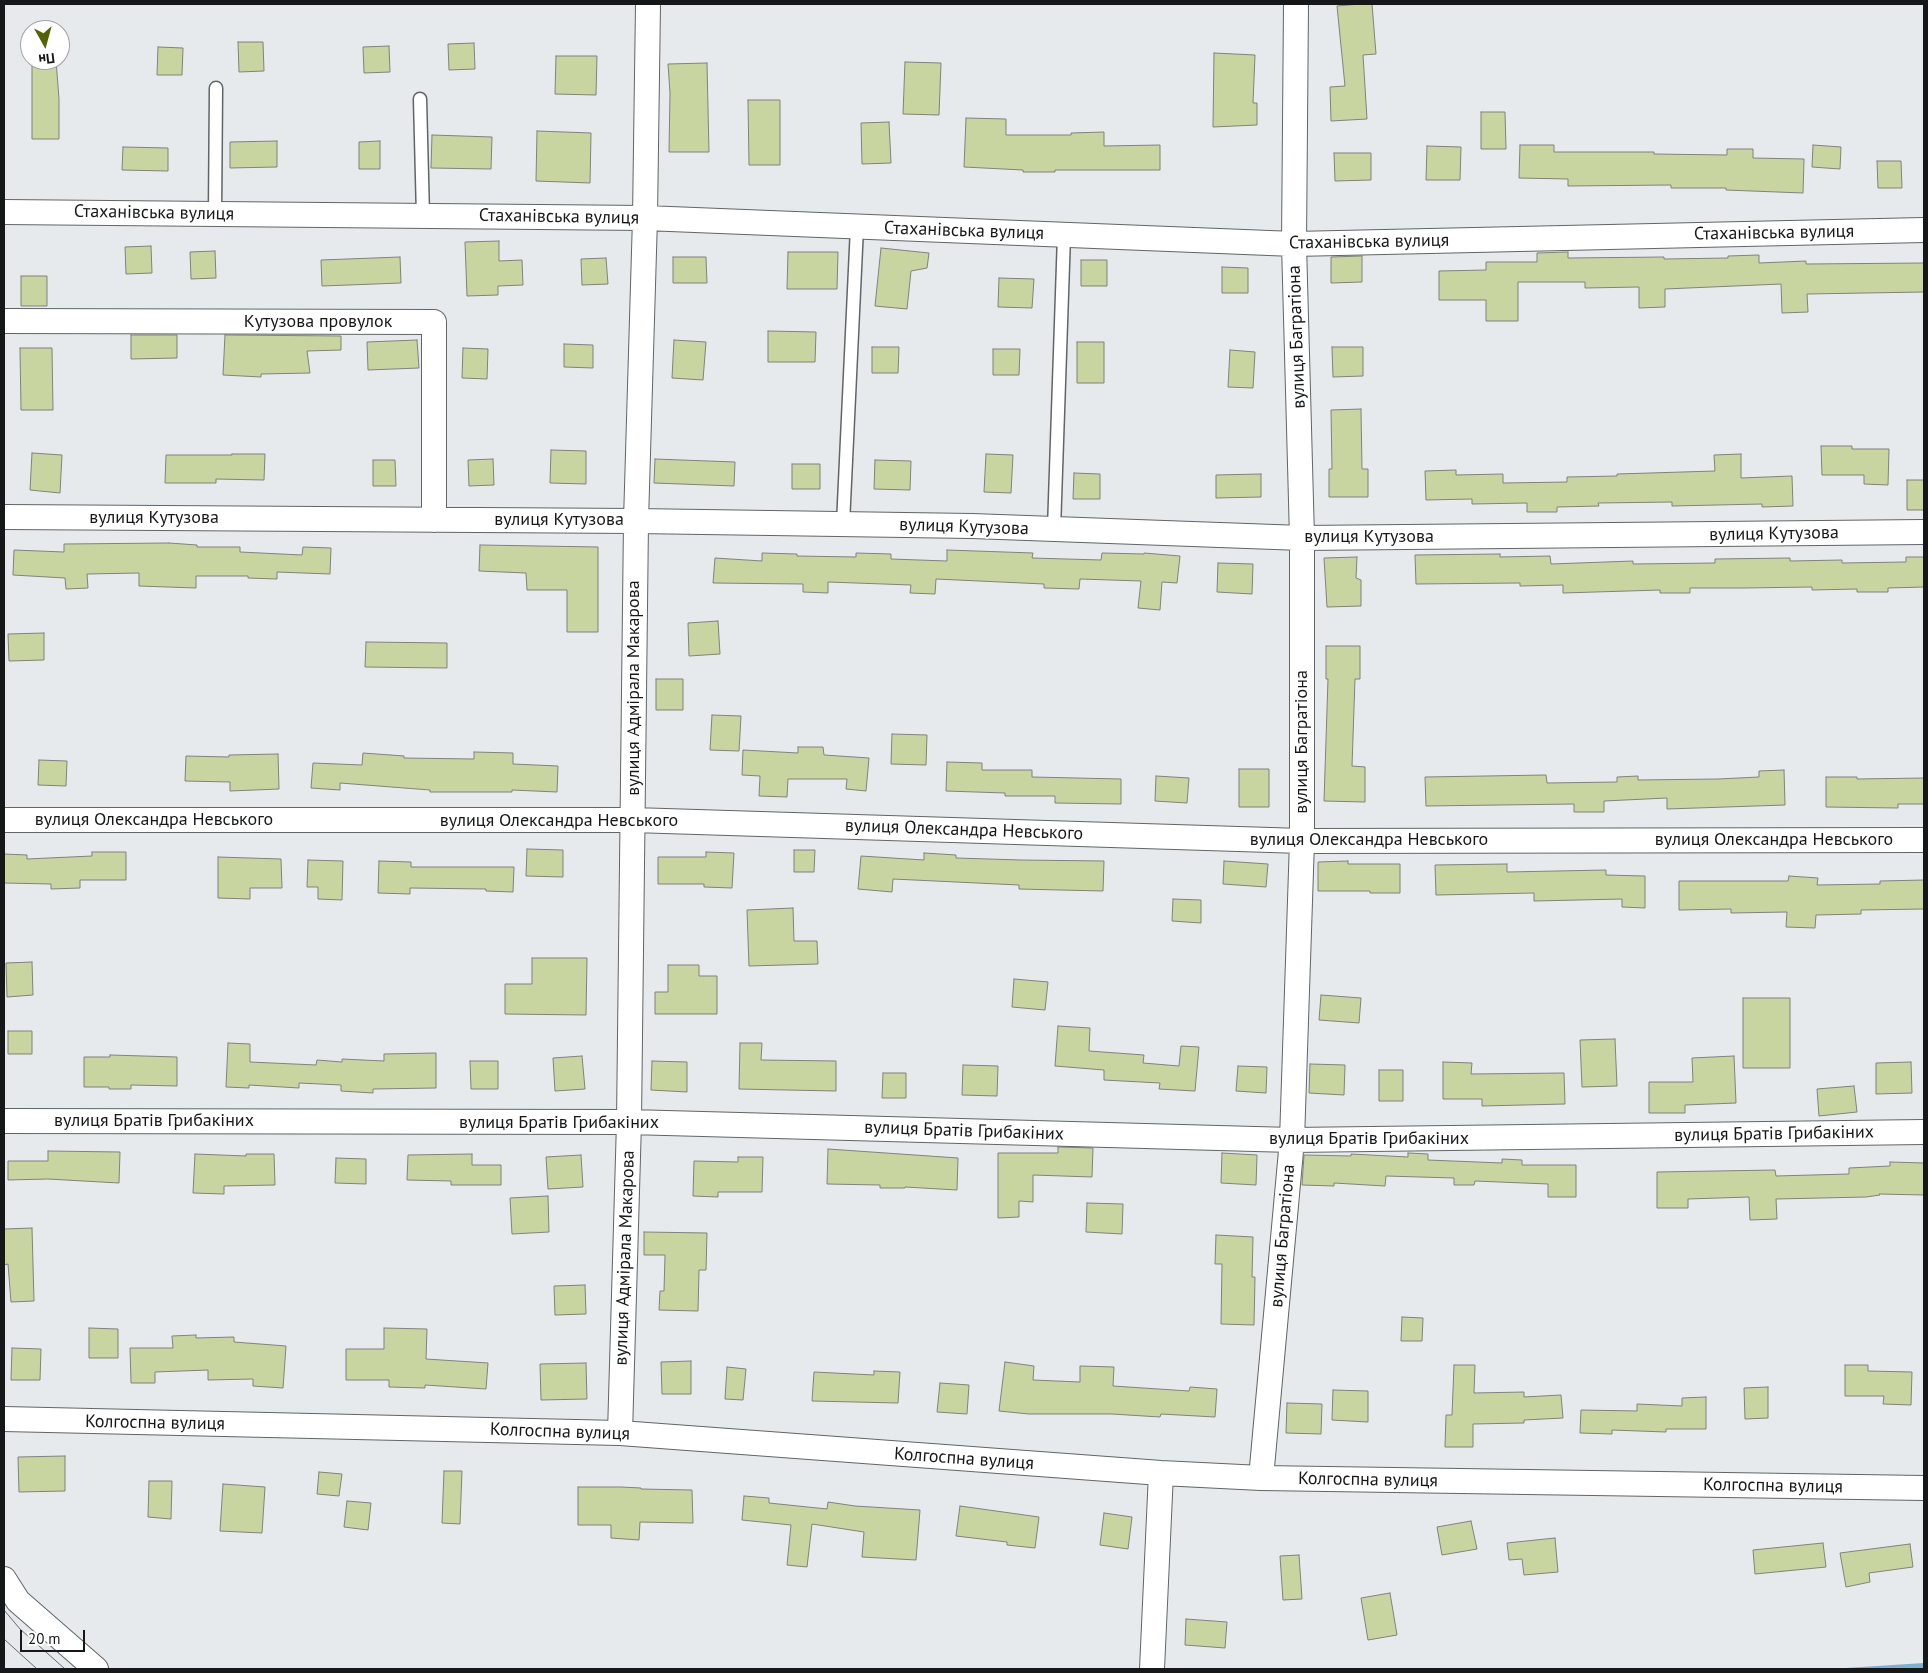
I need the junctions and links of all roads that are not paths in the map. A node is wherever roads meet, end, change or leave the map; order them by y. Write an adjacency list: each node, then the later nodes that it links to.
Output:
1 (648, 4): 8 (street, вулиця Адмірала Макарова)
2 (1296, 4): 12 (street, вулиця Багратіона)
3 (216, 88): 6 (lane)
4 (420, 98): 7 (lane)
5 (4, 212): 6 (street, Стаханівська вулиця)
6 (215, 214): 7 (street, Стаханівська вулиця)
7 (423, 216): 8 (street, Стаханівська вулиця)
8 (645, 218): 9 (street, Стаханівська вулиця); 16 (street, вулиця Адмірала Макарова)
9 (857, 226): 11 (street, Стаханівська вулиця); 17 (lane)
10 (1924, 230): 12 (street, Стаханівська вулиця)
11 (1064, 235): 12 (street, Стаханівська вулиця); 18 (lane)
12 (1294, 244): 20 (street, вулиця Багратіона)
13 (4, 321): 15 (street, Кутузова провулок)
14 (4, 517): 15 (street, вулиця Кутузова)
15 (434, 520): 16 (street, вулиця Кутузова)
16 (636, 520): 17 (street, вулиця Кутузова); 22 (street, вулиця Адмірала Макарова)
17 (843, 524): 18 (street, вулиця Кутузова)
18 (1054, 529): 20 (street, вулиця Кутузова)
19 (1924, 532): 20 (street, вулиця Кутузова)
20 (1302, 538): 24 (street, вулиця Багратіона)
21 (4, 820): 22 (street, вулиця Олександра Невського)
22 (633, 820): 24 (street, вулиця Олександра Невського); 26 (street, вулиця Адмірала Макарова)
23 (1924, 840): 24 (street, вулиця Олександра Невського)
24 (1302, 841): 28 (street, вулиця Багратіона)
25 (4, 1121): 26 (street, вулиця Братів Грибакіних)
26 (629, 1122): 28 (street, вулиця Братів Грибакіних); 30 (street, вулиця Адмірала Макарова)
27 (1924, 1132): 28 (street, вулиця Братів Грибакіних)
28 (1292, 1140): 32 (street, вулиця Багратіона)
29 (4, 1419): 30 (street, Колгоспна вулиця)
30 (620, 1433): 31 (street, Колгоспна вулиця)
31 (1161, 1473): 32 (street, Колгоспна вулиця); 36 (street)
32 (1261, 1478): 33 (street, Колгоспна вулиця)
33 (1924, 1488)
34 (4, 1579): 35 (street)
35 (96, 1669)
36 (1152, 1669)

